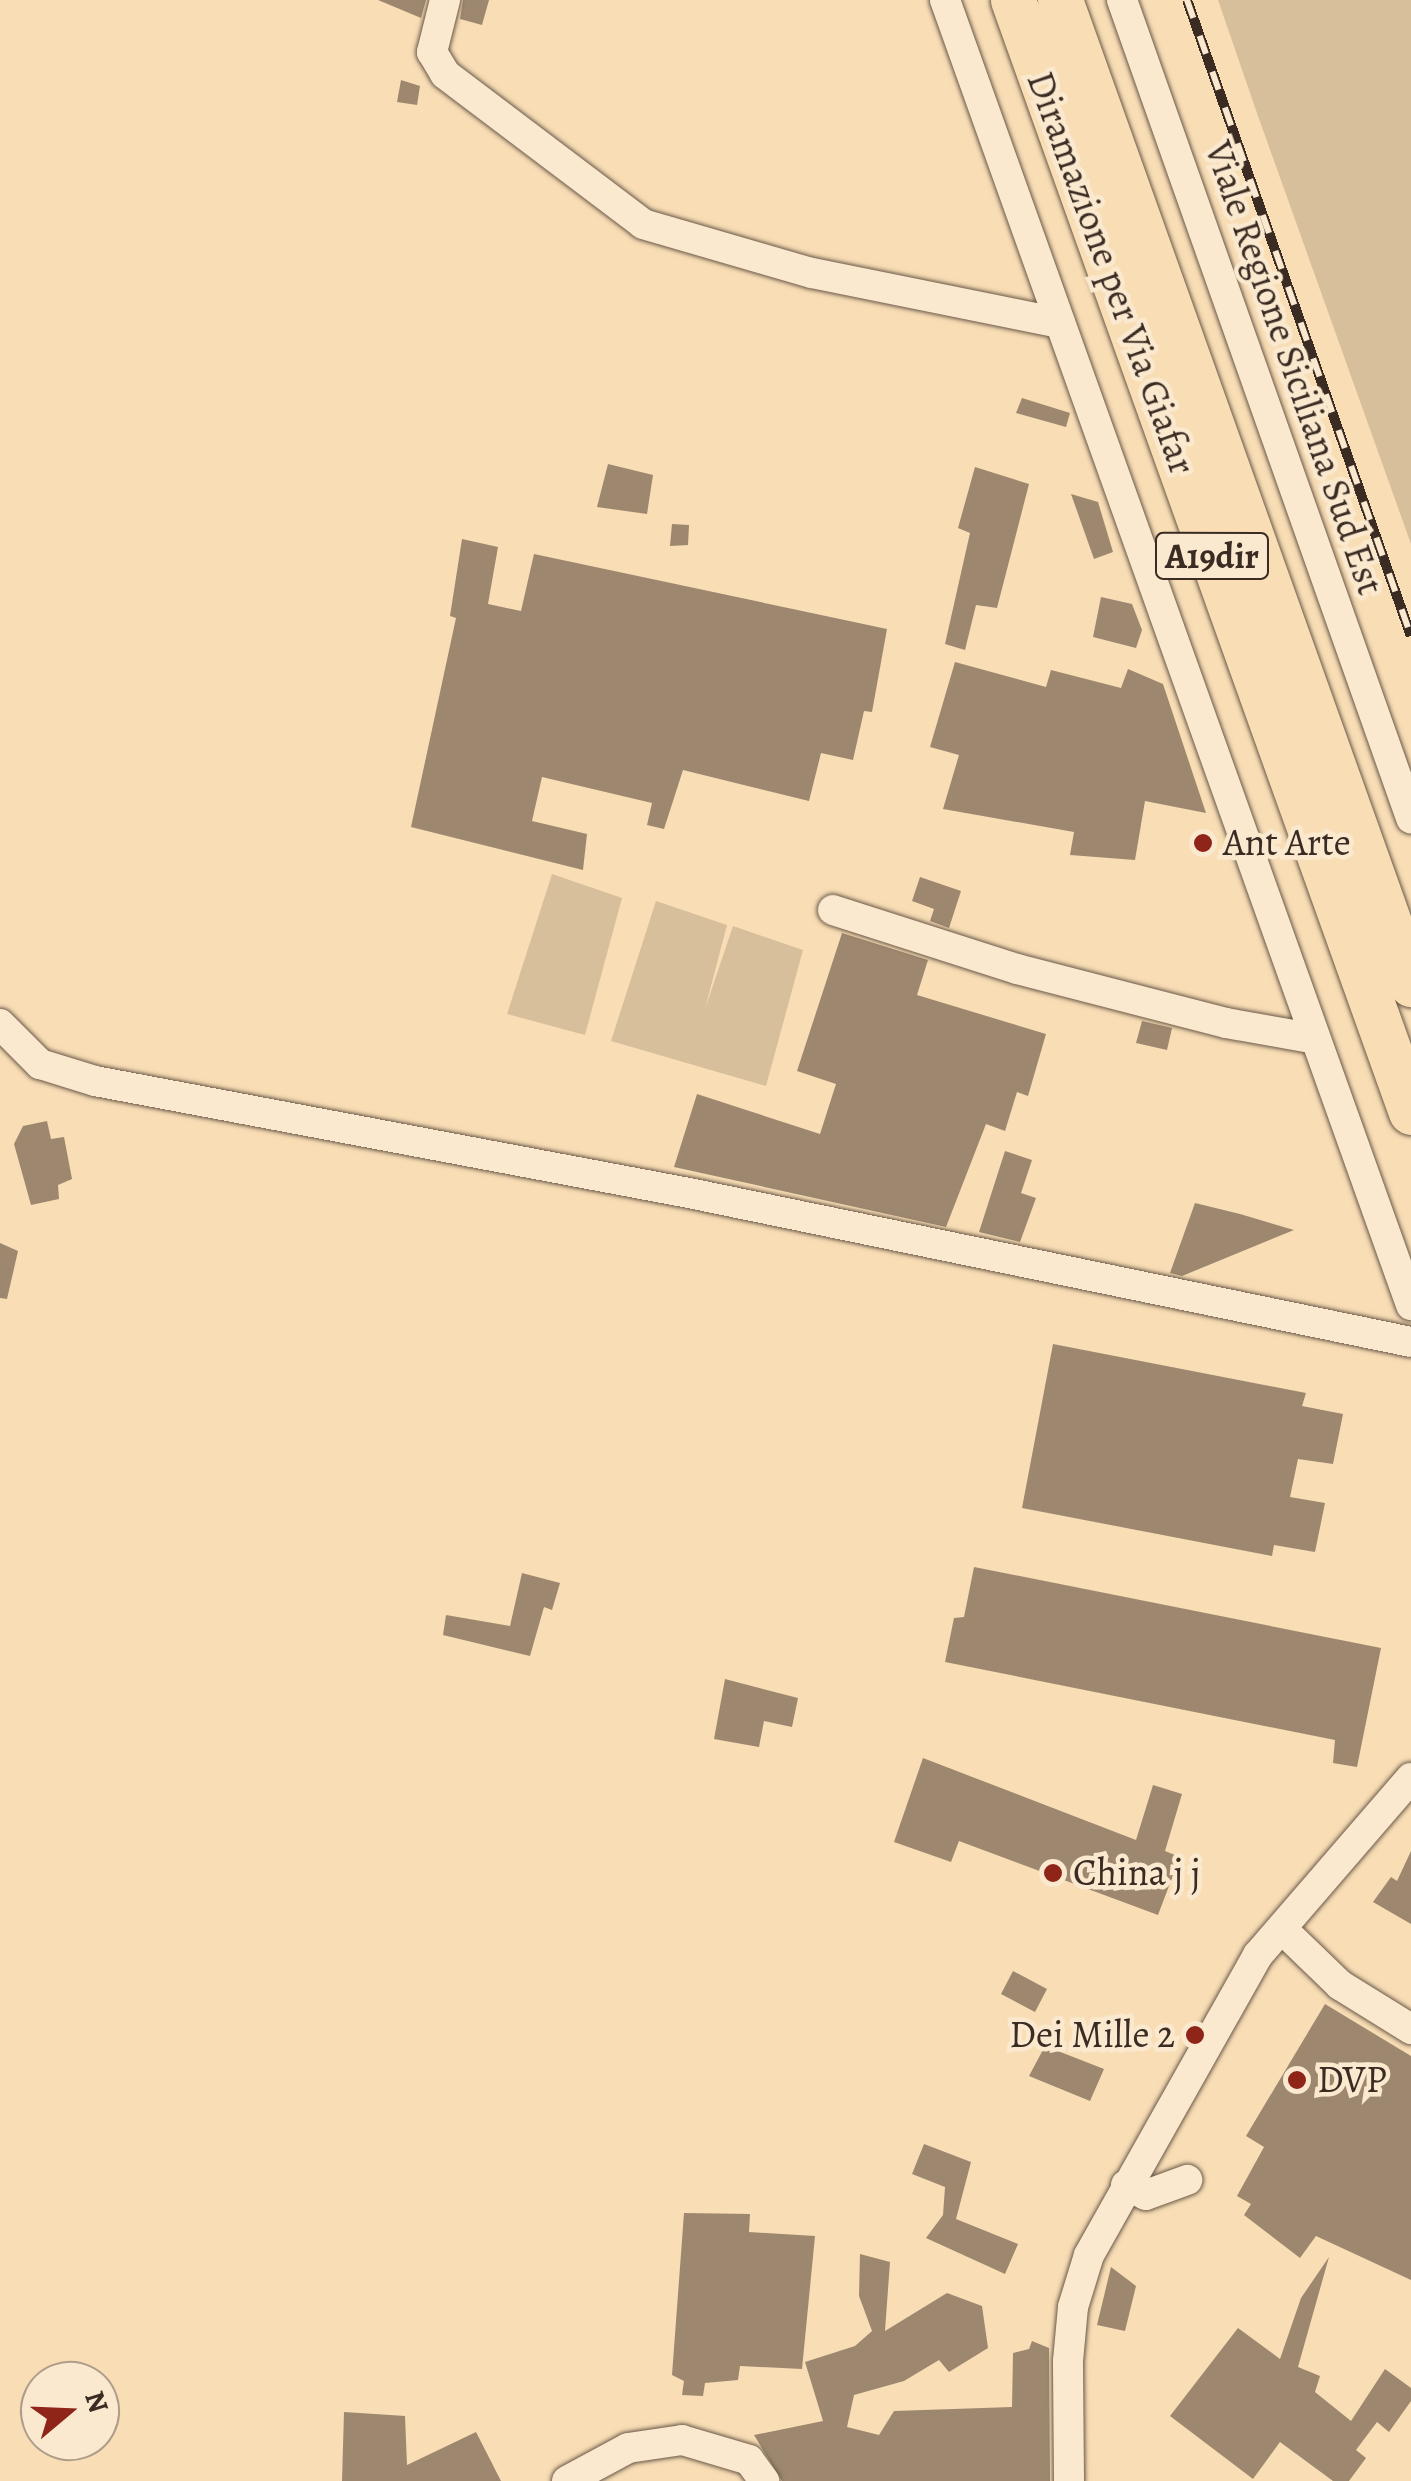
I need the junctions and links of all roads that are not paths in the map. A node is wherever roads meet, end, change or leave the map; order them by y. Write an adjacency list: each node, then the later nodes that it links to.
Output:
1 (445, 0): 6 (street)
2 (945, 0): 6 (street)
3 (1013, 0): 12 (highway, Diramazione per Via Giafar / A19dir)
4 (1060, 0): 9 (highway, Diramazione per Via Giafar / A19dir)
5 (1122, 0): 7 (street, Viale Regione Siciliana Sud Est)
6 (1060, 322): 11 (street)
7 (1411, 818)
8 (833, 910): 11 (street)
9 (1411, 984)
10 (0, 1024): 14 (street)
11 (1311, 1038): 13 (street)
12 (1411, 1112)
13 (1411, 1305)
14 (1411, 1342)
15 (1411, 1778): 16 (street)
16 (1282, 1928): 17 (street); 19 (street)
17 (1408, 2024)
18 (1187, 2180): 19 (street)
19 (1126, 2184): 22 (street)
20 (567, 2481): 21 (street)
21 (764, 2481)
22 (1069, 2481)

